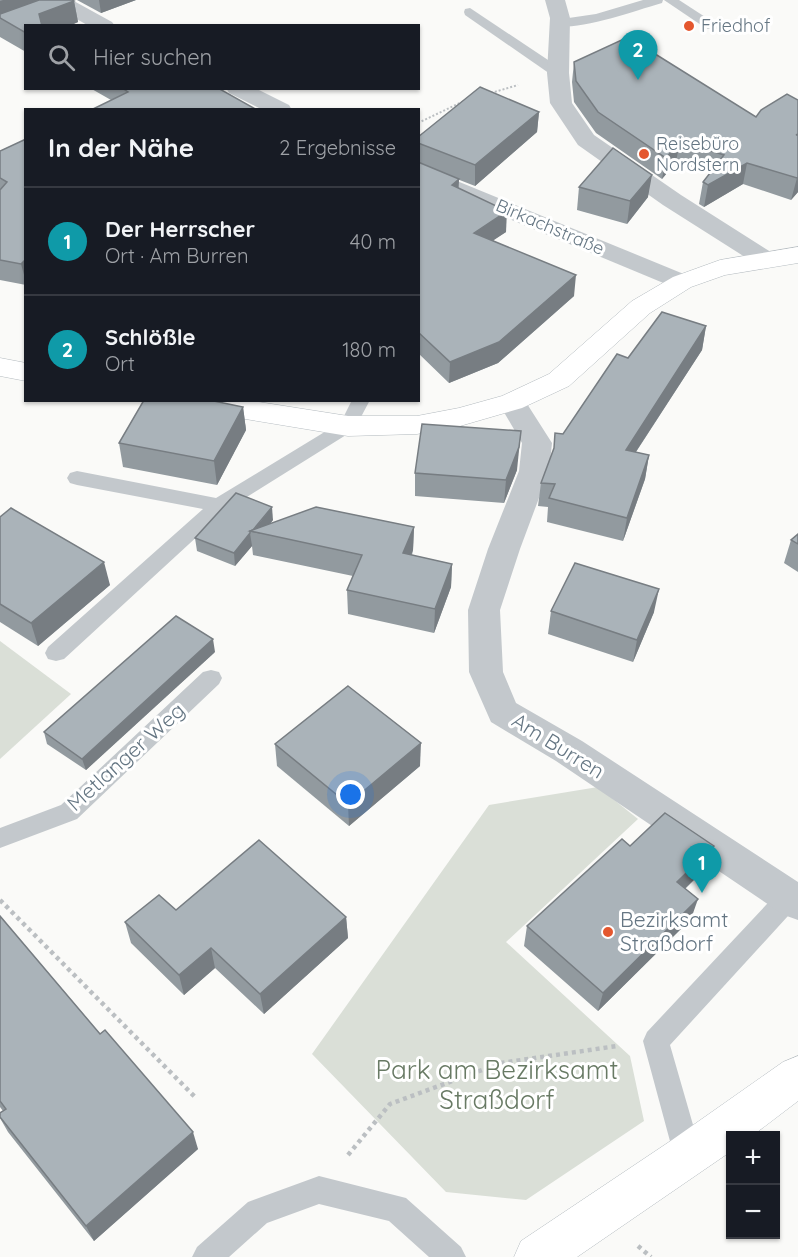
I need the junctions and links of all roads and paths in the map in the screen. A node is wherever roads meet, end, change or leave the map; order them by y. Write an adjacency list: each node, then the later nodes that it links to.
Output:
1 (555, 0): 6 (street)
2 (657, 0): 6 (lane)
3 (670, 0): 8 (lane)
4 (59, 6): 7 (street)
5 (470, 12): 9 (lane)
6 (560, 22): 9 (street)
7 (100, 24)
8 (712, 26)
9 (558, 73): 18 (street)
10 (506, 89): 12 (path)
11 (241, 90): 14 (street)
12 (487, 94)
13 (468, 100): 15 (path)
14 (277, 108)
15 (420, 122)
16 (420, 173): 19 (street, Birkachstraße)
17 (798, 255): 18 (main road)
18 (765, 259): 19 (main road)
19 (682, 282): 24 (main road)
20 (0, 367): 21 (main road)
21 (24, 372)
22 (198, 402): 25 (main road)
23 (360, 402): 25 (lane)
24 (512, 402): 25 (main road); 32 (street, Am Burren)
25 (348, 426): 27 (lane)
26 (77, 478): 27 (lane)
27 (219, 505): 28 (lane)
28 (56, 653)
29 (211, 678): 30 (lane, Metlanger Weg)
30 (0, 838)
31 (0, 900): 35 (path)
32 (794, 900): 33 (lane)
33 (656, 1041): 36 (lane); 37 (path)
34 (798, 1076): 36 (main road)
35 (196, 1098)
36 (688, 1156): 40 (main road)
37 (319, 1190): 38 (lane); 39 (lane)
38 (207, 1257)
39 (451, 1257)
40 (537, 1257)

